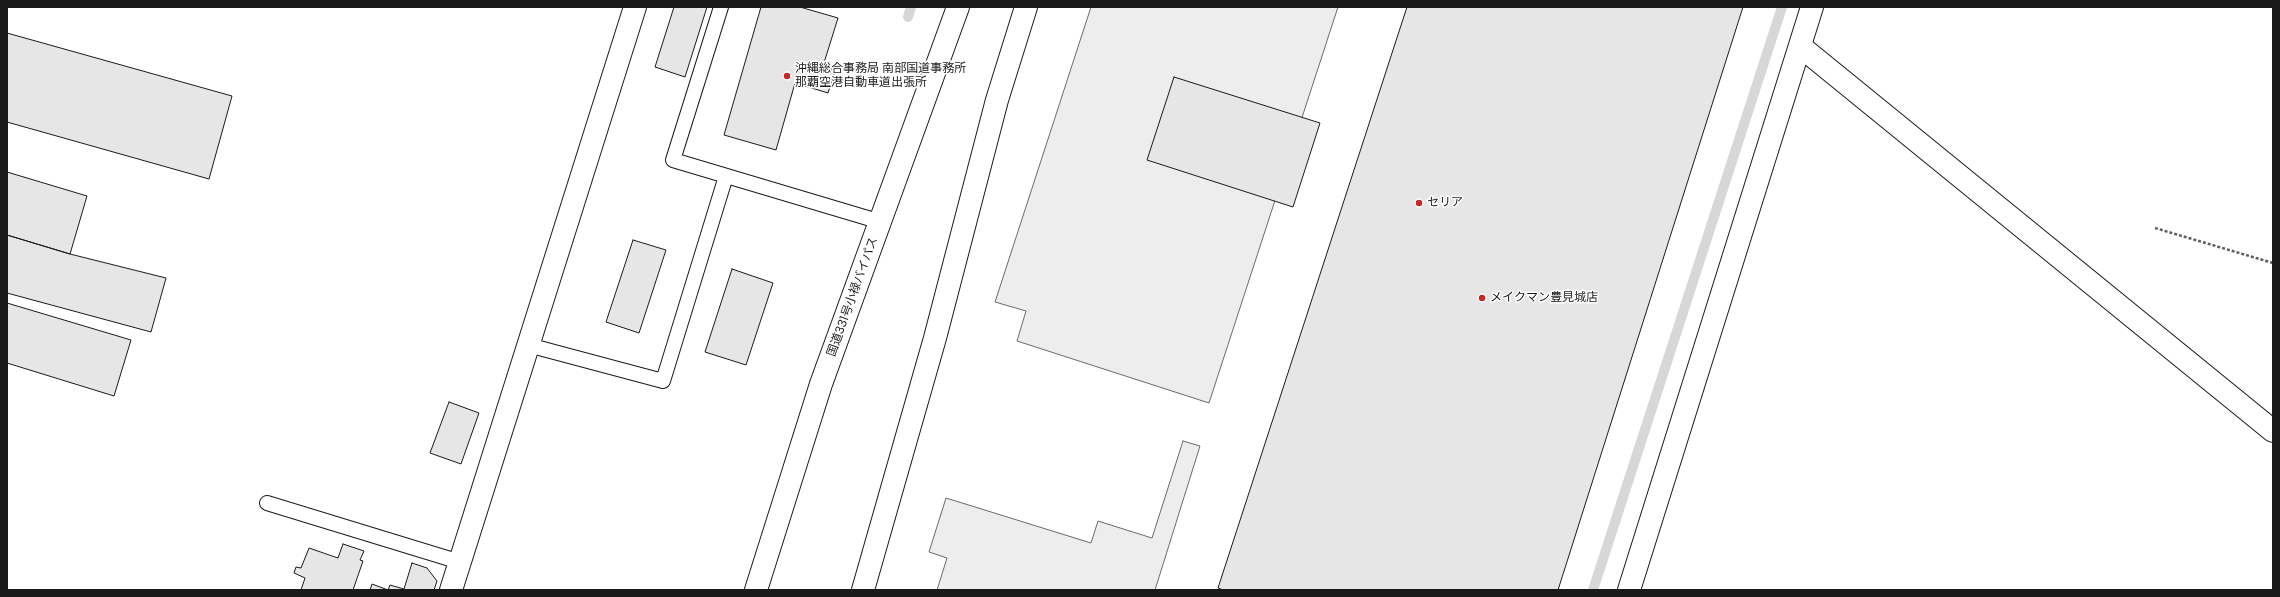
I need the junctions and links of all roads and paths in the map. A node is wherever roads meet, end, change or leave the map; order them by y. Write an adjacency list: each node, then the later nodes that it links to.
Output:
1 (635, 7): 11 (main road)
2 (721, 7): 7 (lane)
3 (958, 7): 8 (main road, 国道331号小禄バイパス)
4 (1026, 7): 17 (main road)
5 (1812, 7): 6 (main road)
6 (1800, 46): 12 (main road); 18 (main road)
7 (726, 176): 8 (lane); 11 (lane)
8 (881, 222): 16 (main road, 国道331号小禄バイパス)
9 (2155, 228): 10 (path)
10 (2273, 263)
11 (528, 344): 14 (main road)
12 (2273, 431)
13 (267, 503): 14 (lane)
14 (460, 562): 15 (main road)
15 (451, 590)
16 (756, 590)
17 (863, 590)
18 (1629, 590)

